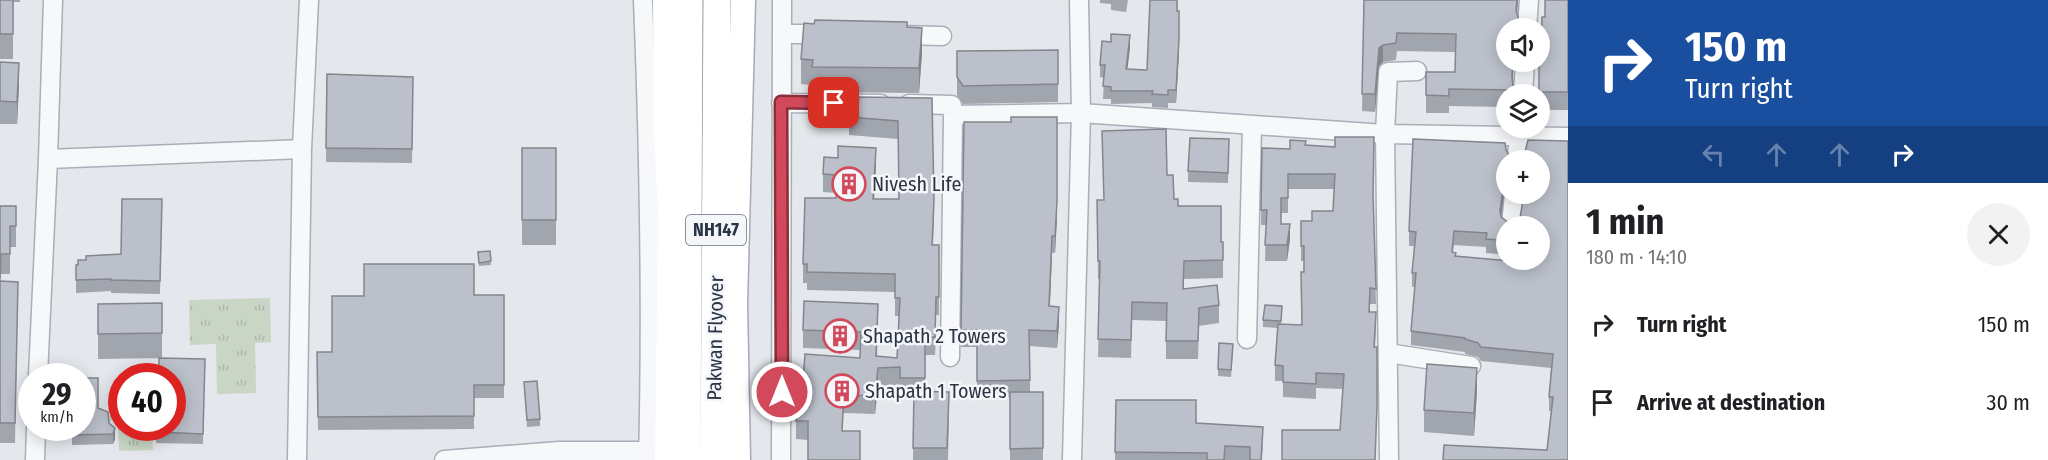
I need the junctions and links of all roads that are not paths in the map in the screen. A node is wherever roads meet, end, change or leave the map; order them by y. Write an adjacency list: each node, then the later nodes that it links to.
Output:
1 (53, 0): 27 (street)
2 (309, 0): 26 (street)
3 (643, 0): 17 (street)
4 (665, 0): 17 (main road)
5 (689, 0): 34 (highway, Pakwan Flyover / NH147)
6 (717, 0): 38 (highway, Pakwan Flyover / NH147)
7 (743, 0): 39 (main road)
8 (782, 0): 12 (street)
9 (1079, 0): 19 (street)
10 (1529, 0): 11 (street)
11 (1528, 18)
12 (782, 34): 13 (street); 18 (street)
13 (850, 35)
14 (885, 35): 15 (street)
15 (942, 36)
16 (1417, 71): 23 (street)
17 (656, 88): 34 (main road)
18 (781, 102): 20 (street); 40 (street)
19 (1081, 113): 20 (street); 21 (street); 41 (street)
20 (953, 115): 30 (street)
21 (1252, 126): 23 (street); 28 (street)
22 (1496, 132): 23 (street)
23 (1385, 134): 29 (street)
24 (1550, 135): 25 (street)
25 (1568, 137)
26 (302, 149): 27 (street); 36 (street)
27 (48, 159): 31 (street)
28 (1246, 339)
29 (1388, 353): 32 (street); 42 (street)
30 (950, 357)
31 (39, 363)
32 (1471, 366)
33 (35, 441): 35 (street)
34 (664, 456): 37 (street)
35 (34, 460)
36 (297, 460)
37 (444, 460)
38 (714, 460)
39 (738, 460)
40 (781, 460)
41 (1072, 460)
42 (1389, 460)

